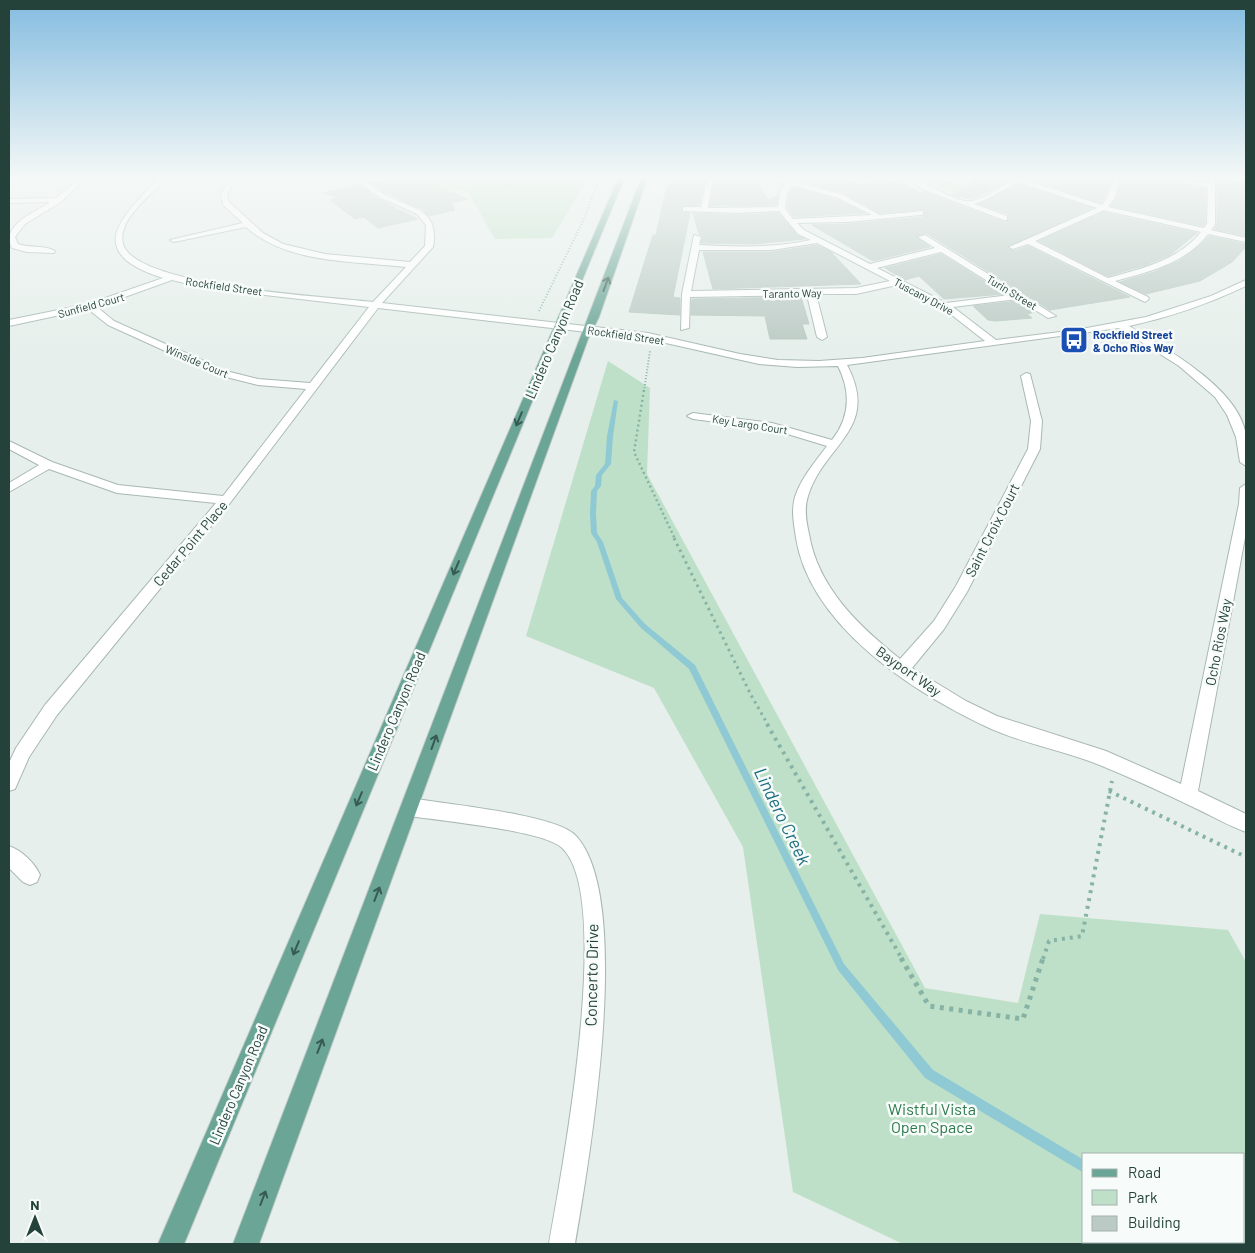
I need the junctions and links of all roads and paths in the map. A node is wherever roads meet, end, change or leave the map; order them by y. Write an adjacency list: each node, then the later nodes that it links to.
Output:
1 (11, 237): 20 (street)
2 (119, 237): 23 (street, Rockfield Street)
3 (186, 237): 14 (street)
4 (265, 237): 21 (street)
5 (432, 237): 21 (street, Cedar Point Place)
6 (575, 237): 34 (path)
7 (597, 237): 38 (main road, Lindero Canyon Road)
8 (622, 237): 40 (main road, Lindero Canyon Road, one-way to 8)
9 (697, 237): 17 (street)
10 (811, 237): 16 (street, Tuscany Drive)
11 (922, 237): 19 (street, Turin Street)
12 (1035, 237): 15 (street)
13 (1201, 237): 24 (street)
14 (174, 240)
15 (1028, 240): 18 (street); 24 (street)
16 (818, 241): 17 (street); 22 (street, Tuscany Drive)
17 (695, 247): 28 (street)
18 (1013, 247)
19 (942, 249): 22 (street); 29 (street, Turin Street)
20 (51, 251)
21 (413, 265): 31 (street, Cedar Point Place)
22 (869, 267): 25 (street, Tuscany Drive)
23 (170, 278): 31 (street, Rockfield Street); 33 (street, Sunfield Court)
24 (1110, 280): 30 (street)
25 (898, 282): 27 (street, Taranto Way); 32 (street, Tuscany Drive)
26 (1246, 283): 37 (street, Rockfield Street)
27 (811, 293): 28 (street, Taranto Way); 41 (street)
28 (686, 294): 39 (street)
29 (1018, 296): 32 (street); 35 (street, Turin Street)
30 (1145, 299)
31 (375, 305): 38 (street, Rockfield Street); 46 (street, Cedar Point Place)
32 (944, 306): 43 (street, Tuscany Drive)
33 (91, 308): 36 (street, Sunfield Court); 46 (street, Winside Court)
34 (538, 314)
35 (1052, 316)
36 (9, 323)
37 (1119, 324): 43 (street, Rockfield Street); 48 (street)
38 (560, 326): 40 (street, Rockfield Street); 66 (main road, Lindero Canyon Road, one-way to 66)
39 (684, 328)
40 (588, 329): 42 (street, Rockfield Street); 61 (main road, Lindero Canyon Road, one-way to 40)
41 (822, 336)
42 (660, 338): 44 (street, Rockfield Street); 59 (path)
43 (994, 343): 44 (street, Rockfield Street)
44 (841, 362): 50 (street, Bayport Way)
45 (1026, 376): 56 (street, Saint Croix Court)
46 (314, 386): 55 (street, Cedar Point Place)
47 (693, 416): 50 (street, Key Largo Court)
48 (1246, 443): 51 (street)
49 (9, 444): 52 (street)
50 (835, 445): 56 (street, Bayport Way)
51 (1246, 462)
52 (48, 465): 53 (street); 55 (street)
53 (9, 488)
54 (1246, 488): 60 (street, Ocho Rios Way)
55 (226, 500): 58 (street, Cedar Point Place)
56 (901, 670): 57 (street, Bayport Way)
57 (1116, 764): 59 (path); 60 (street, Bayport Way)
58 (9, 783)
59 (1109, 791): 64 (path)
60 (1188, 796): 62 (street, Bayport Way)
61 (410, 807): 67 (main road, Lindero Canyon Road, one-way to 61); 68 (street, Concerto Drive)
62 (1246, 823)
63 (9, 855): 65 (street)
64 (1246, 858)
65 (30, 875)
66 (171, 1244)
67 (246, 1244)
68 (562, 1244)

